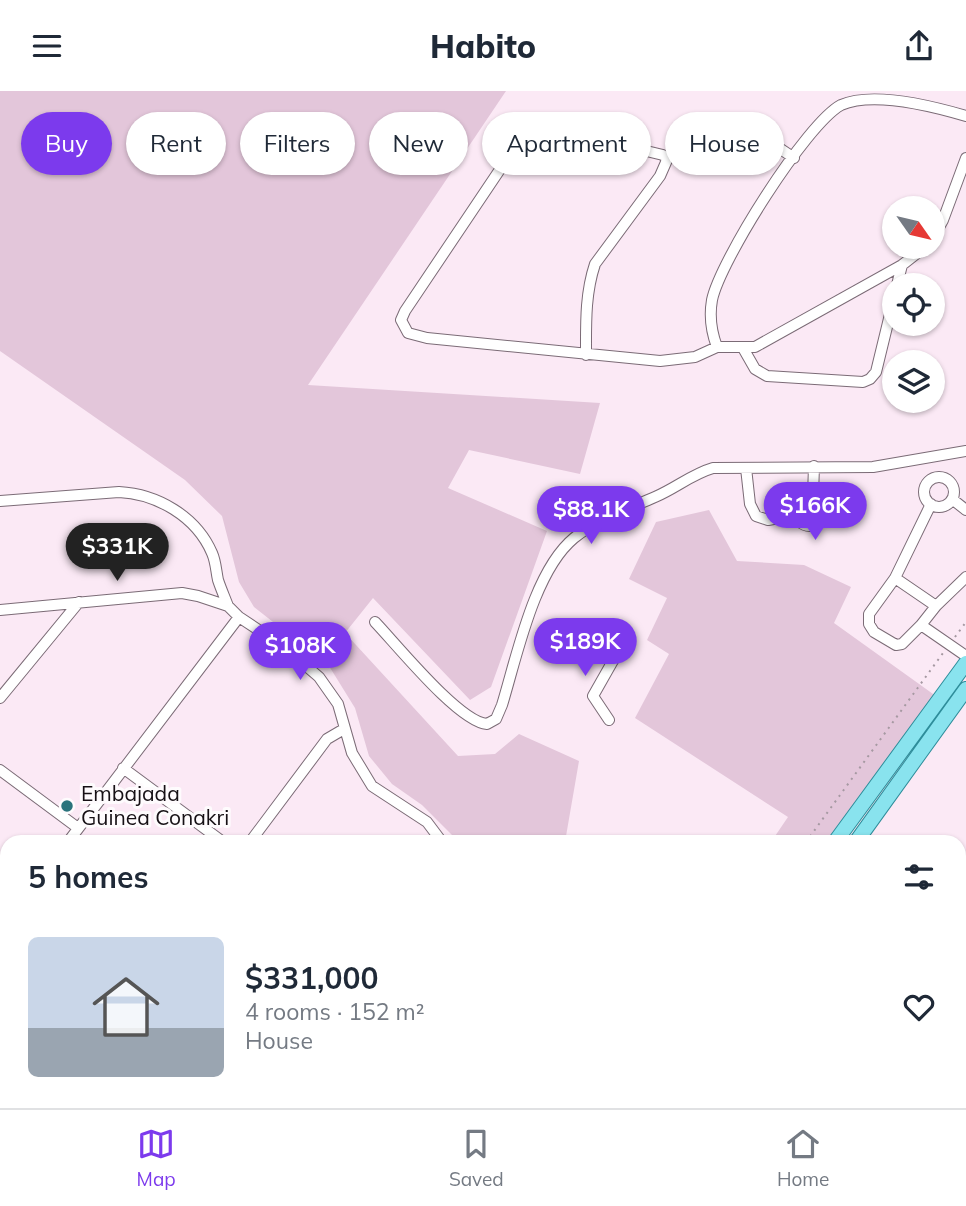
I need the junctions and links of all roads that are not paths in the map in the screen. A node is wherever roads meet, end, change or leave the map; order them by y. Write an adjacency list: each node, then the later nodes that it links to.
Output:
1 (871, 94): 2 (street); 4 (street)
2 (966, 116)
3 (784, 151): 4 (street)
4 (794, 158): 11 (street)
5 (966, 158): 6 (street)
6 (945, 215)
7 (910, 259): 8 (street)
8 (902, 265): 9 (street); 12 (street)
9 (900, 273)
10 (885, 336): 12 (street)
11 (717, 347): 12 (street); 13 (street)
12 (743, 348)
13 (586, 355): 13 (street)
14 (966, 451): 15 (street)
15 (930, 458): 16 (street); 18 (street)
16 (814, 466): 17 (street); 19 (street)
17 (746, 468): 24 (street); 32 (street)
18 (938, 477): 20 (street); 22 (street)
19 (813, 496): 24 (street); 24 (street)
20 (952, 499): 22 (street); 23 (street)
21 (0, 501): 28 (street)
22 (931, 504): 25 (street)
23 (966, 510)
24 (795, 515)
25 (895, 577): 29 (street); 33 (street)
26 (966, 577): 29 (street)
27 (79, 603): 28 (street); 30 (street); 38 (street)
28 (228, 606): 31 (street)
29 (936, 606): 33 (street)
30 (0, 610)
31 (239, 617): 40 (street); 41 (street)
32 (375, 622)
33 (921, 625): 35 (street)
34 (627, 636): 39 (street)
35 (966, 656)
36 (966, 663): 48 (main road)
37 (966, 689): 49 (main road)
38 (0, 698)
39 (609, 720)
40 (344, 729): 46 (street); 47 (street)
41 (123, 768): 43 (street); 45 (street)
42 (0, 770): 43 (street)
43 (78, 828): 44 (street)
44 (73, 835)
45 (214, 835)
46 (255, 835)
47 (437, 835)
48 (840, 835)
49 (861, 835)

